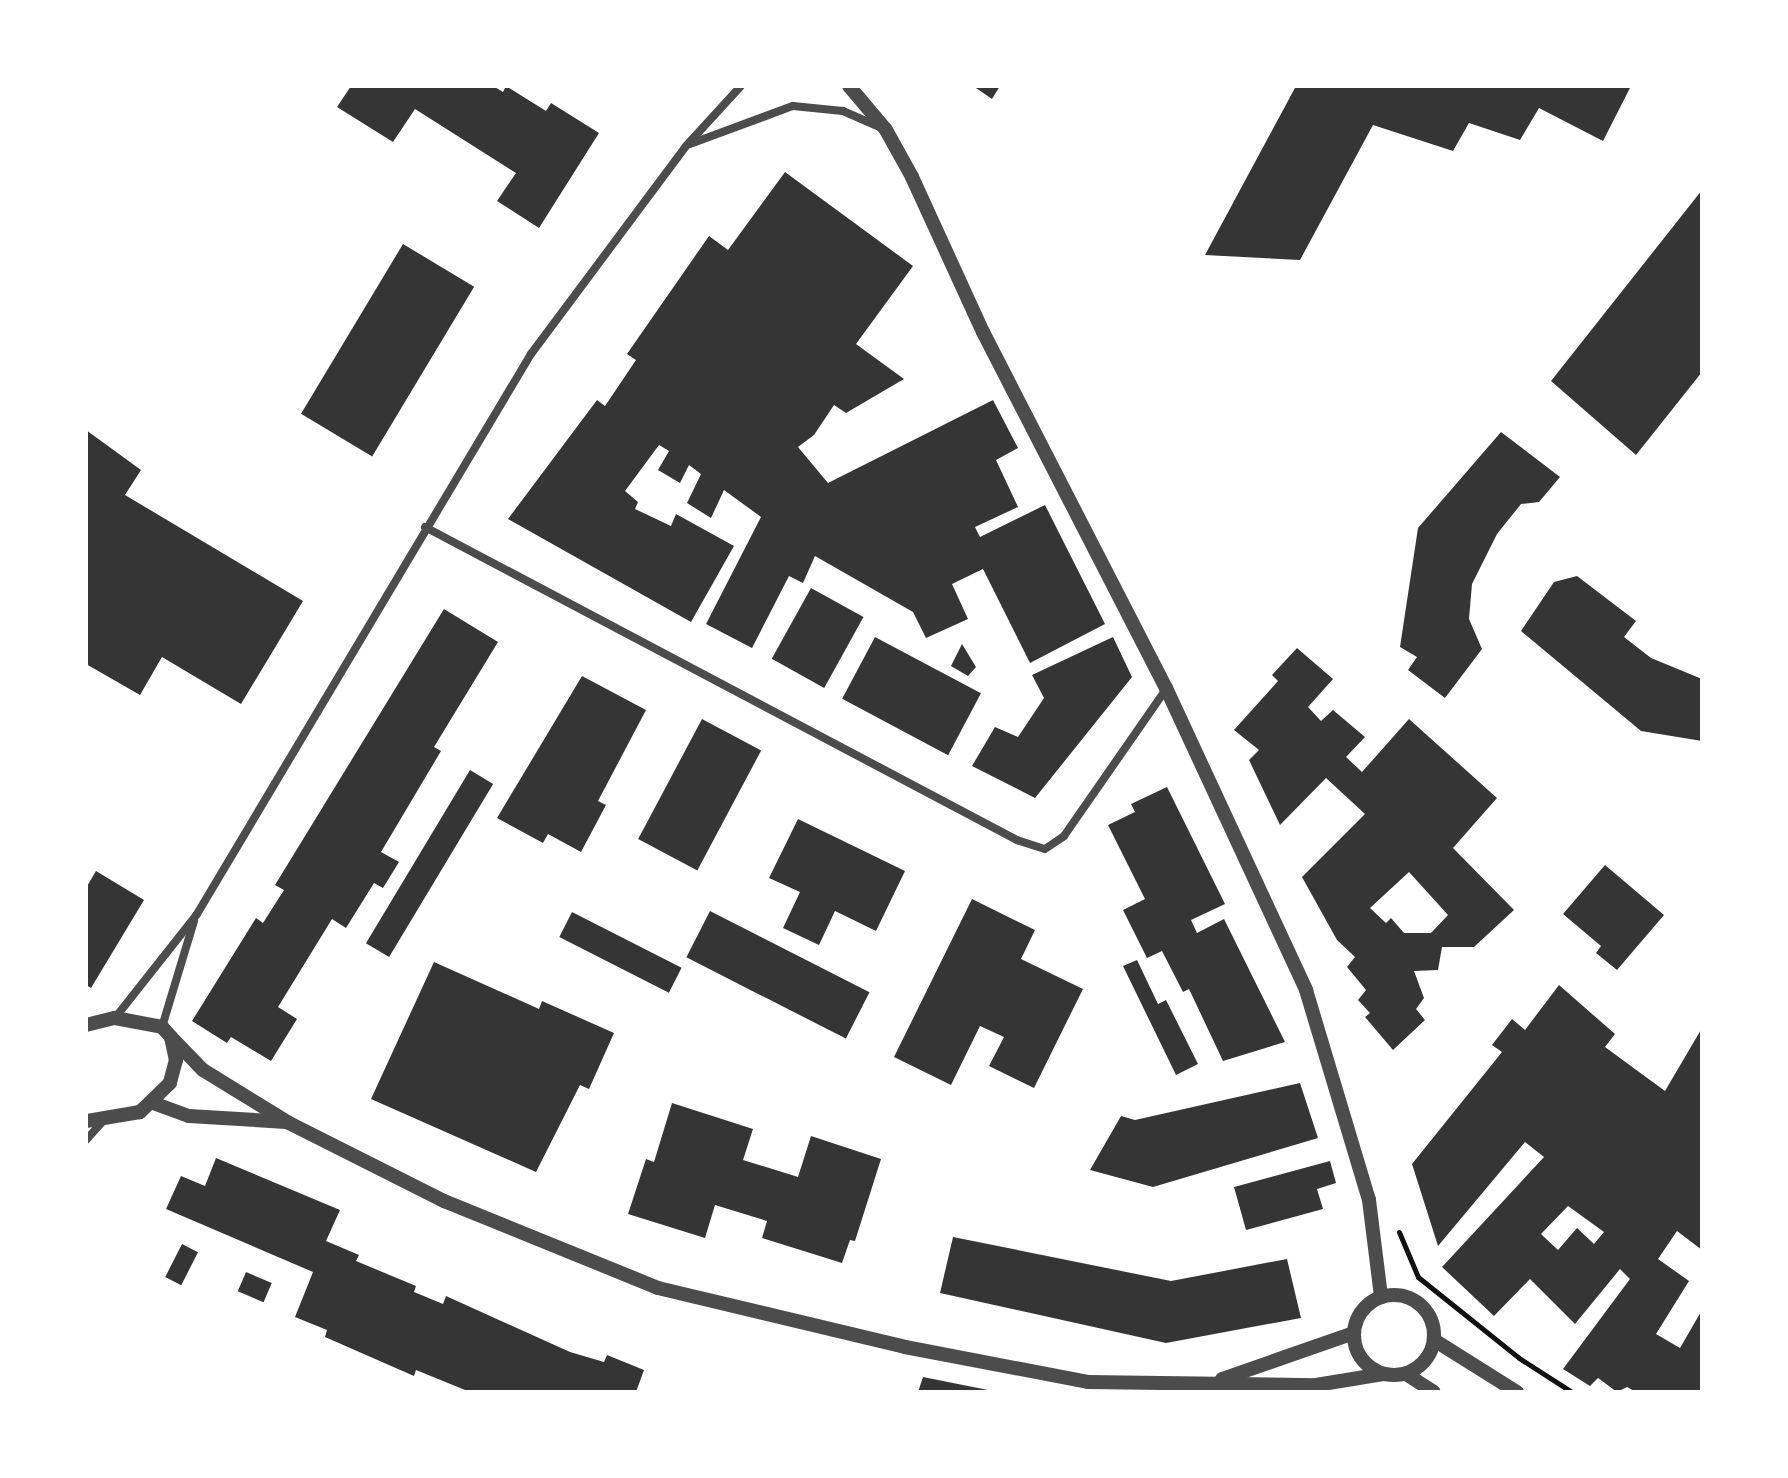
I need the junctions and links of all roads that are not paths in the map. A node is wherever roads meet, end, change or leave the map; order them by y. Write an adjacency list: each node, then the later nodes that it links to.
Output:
1 (741, 86): 4 (street)
2 (849, 86): 3 (street)
3 (886, 130): 4 (street); 6 (street)
4 (686, 146): 5 (street)
5 (425, 527): 6 (street); 7 (street)
6 (1166, 688): 16 (street)
7 (197, 914): 8 (street); 10 (street)
8 (115, 1018): 9 (street); 10 (street)
9 (86, 1025)
10 (166, 1032): 11 (street); 14 (street)
11 (153, 1103): 13 (street); 14 (street)
12 (86, 1121): 13 (street)
13 (102, 1122): 15 (street)
14 (289, 1123): 21 (street)
15 (86, 1140)
16 (1381, 1297): 17 (street); 18 (street)
17 (1354, 1333): 19 (street); 21 (street)
18 (1434, 1340): 20 (street); 23 (street)
19 (1383, 1374): 20 (street); 21 (street)
20 (1406, 1374): 22 (street)
21 (1209, 1383)
22 (1434, 1392)
23 (1517, 1392)

